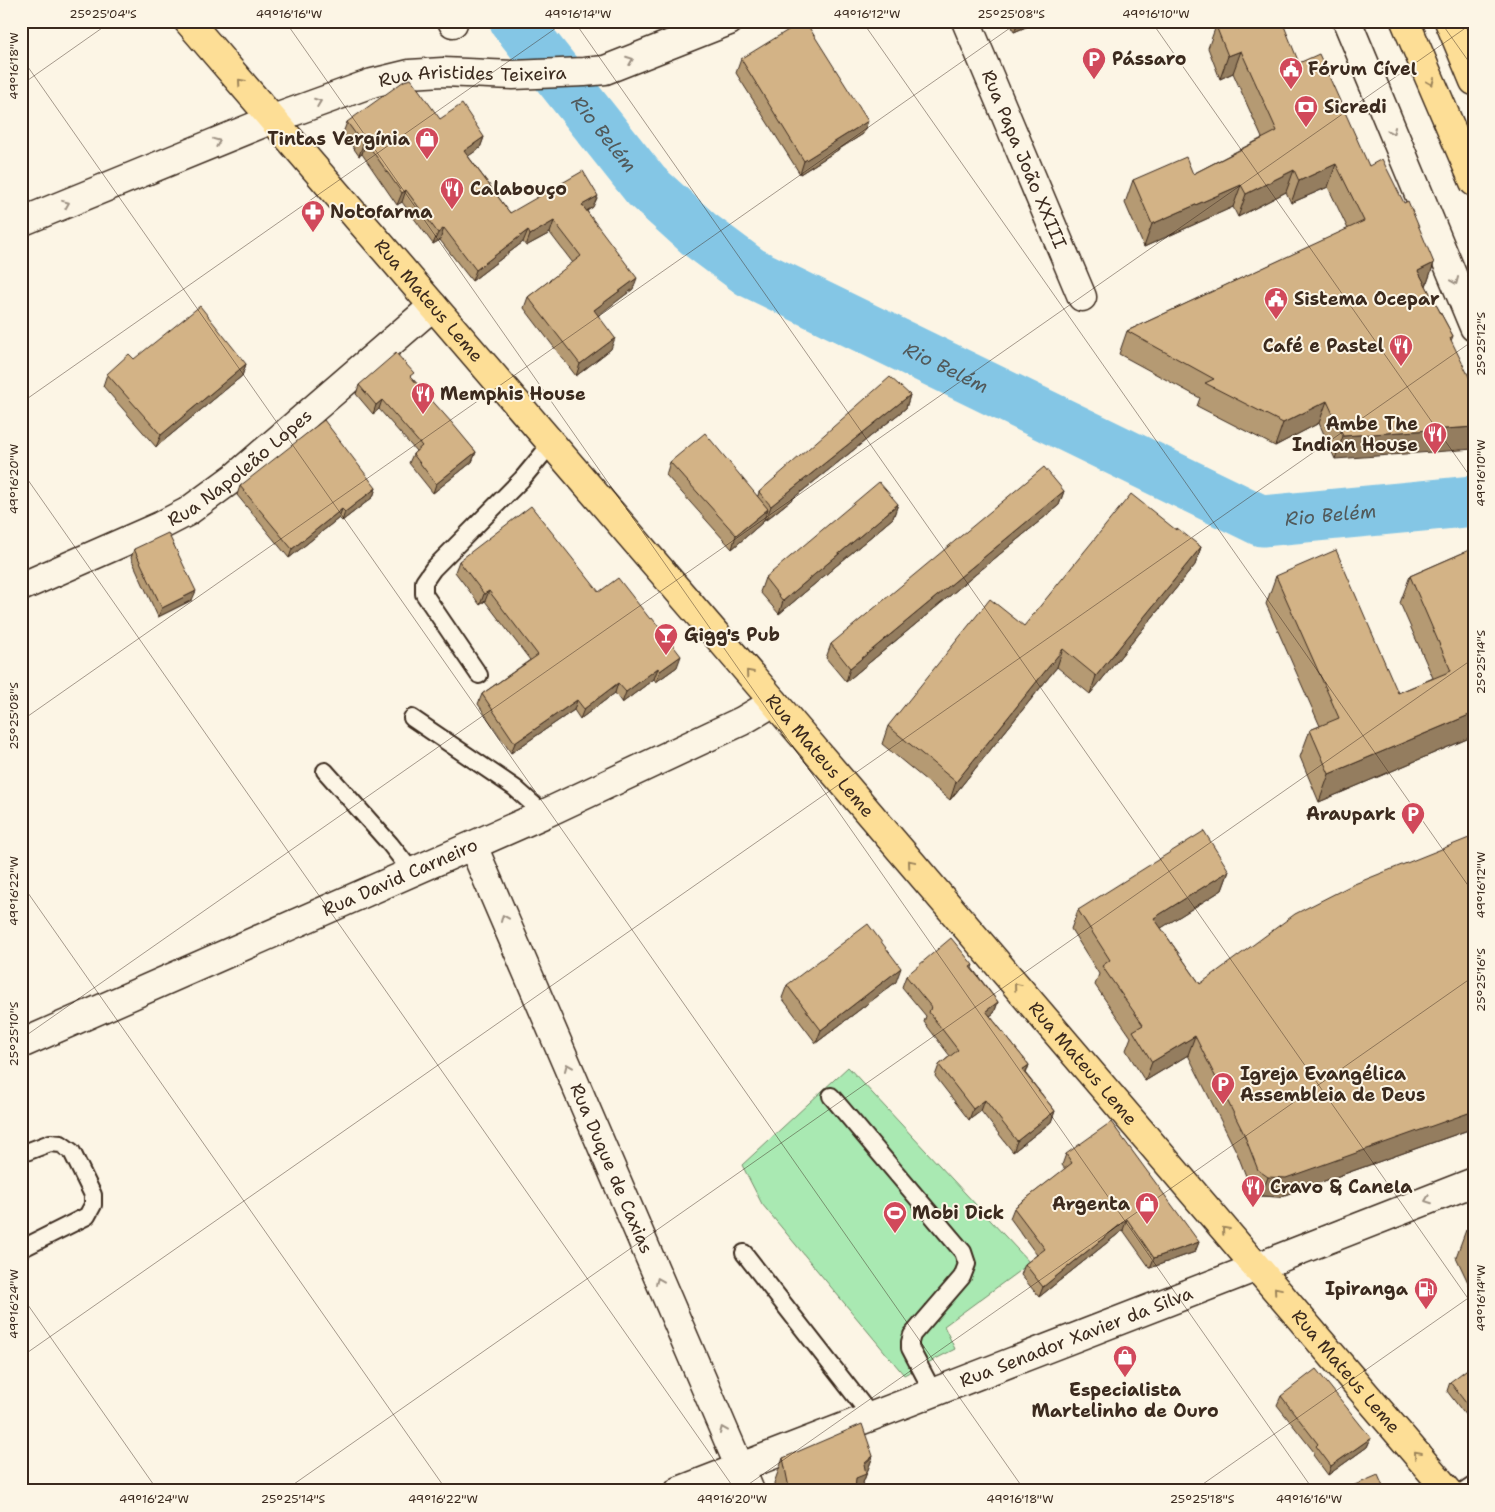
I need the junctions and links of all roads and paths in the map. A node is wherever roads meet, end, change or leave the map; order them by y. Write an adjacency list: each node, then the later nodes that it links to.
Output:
1 (188, 21): 8 (main road, Rua Mateus Leme, one-way to 1)
2 (729, 21): 8 (street, Rua Aristides Teixeira, one-way to 2)
3 (966, 21): 11 (street, Rua Papa João XXIII)
4 (1346, 21): 13 (street, one-way to 13)
5 (1405, 21): 9 (main road, one-way to 9)
6 (1448, 21): 7 (main road)
7 (1474, 81)
8 (273, 119): 10 (street, Rua Aristides Teixeira, one-way to 8); 12 (main road, Rua Mateus Leme)
9 (1474, 182)
10 (21, 222)
11 (1082, 297)
12 (433, 306): 14 (main road, Rua Mateus Leme); 15 (street, Rua Napoleão Lopes)
13 (1474, 327)
14 (551, 444): 16 (lane); 17 (main road, Rua Mateus Leme, one-way to 14)
15 (21, 587)
16 (479, 675)
17 (774, 702): 20 (street, Rua David Carneiro); 29 (main road, Rua Mateus Leme, one-way to 17)
18 (412, 718): 20 (lane)
19 (326, 771): 22 (lane)
20 (544, 814): 21 (street, Rua David Carneiro)
21 (472, 846): 22 (street, Rua David Carneiro); 32 (street, Rua Duque de Caxias, one-way to 21)
22 (412, 872): 23 (street, Rua David Carneiro)
23 (21, 1044)
24 (831, 1096): 30 (lane)
25 (21, 1154): 27 (lane)
26 (1474, 1182): 29 (street, Rua Senador Xavier da Silva, one-way to 29)
27 (21, 1249)
28 (744, 1252): 31 (lane)
29 (1257, 1267): 30 (street, Rua Senador Xavier da Silva); 35 (main road, Rua Mateus Leme, one-way to 29)
30 (933, 1392): 31 (street, Rua Senador Xavier da Silva)
31 (871, 1416): 32 (street, Rua Senador Xavier da Silva)
32 (745, 1479): 34 (street, Rua Senador Xavier da Silva)
33 (1474, 1485): 36 (lane)
34 (679, 1491)
35 (1448, 1491)
36 (1465, 1491)

